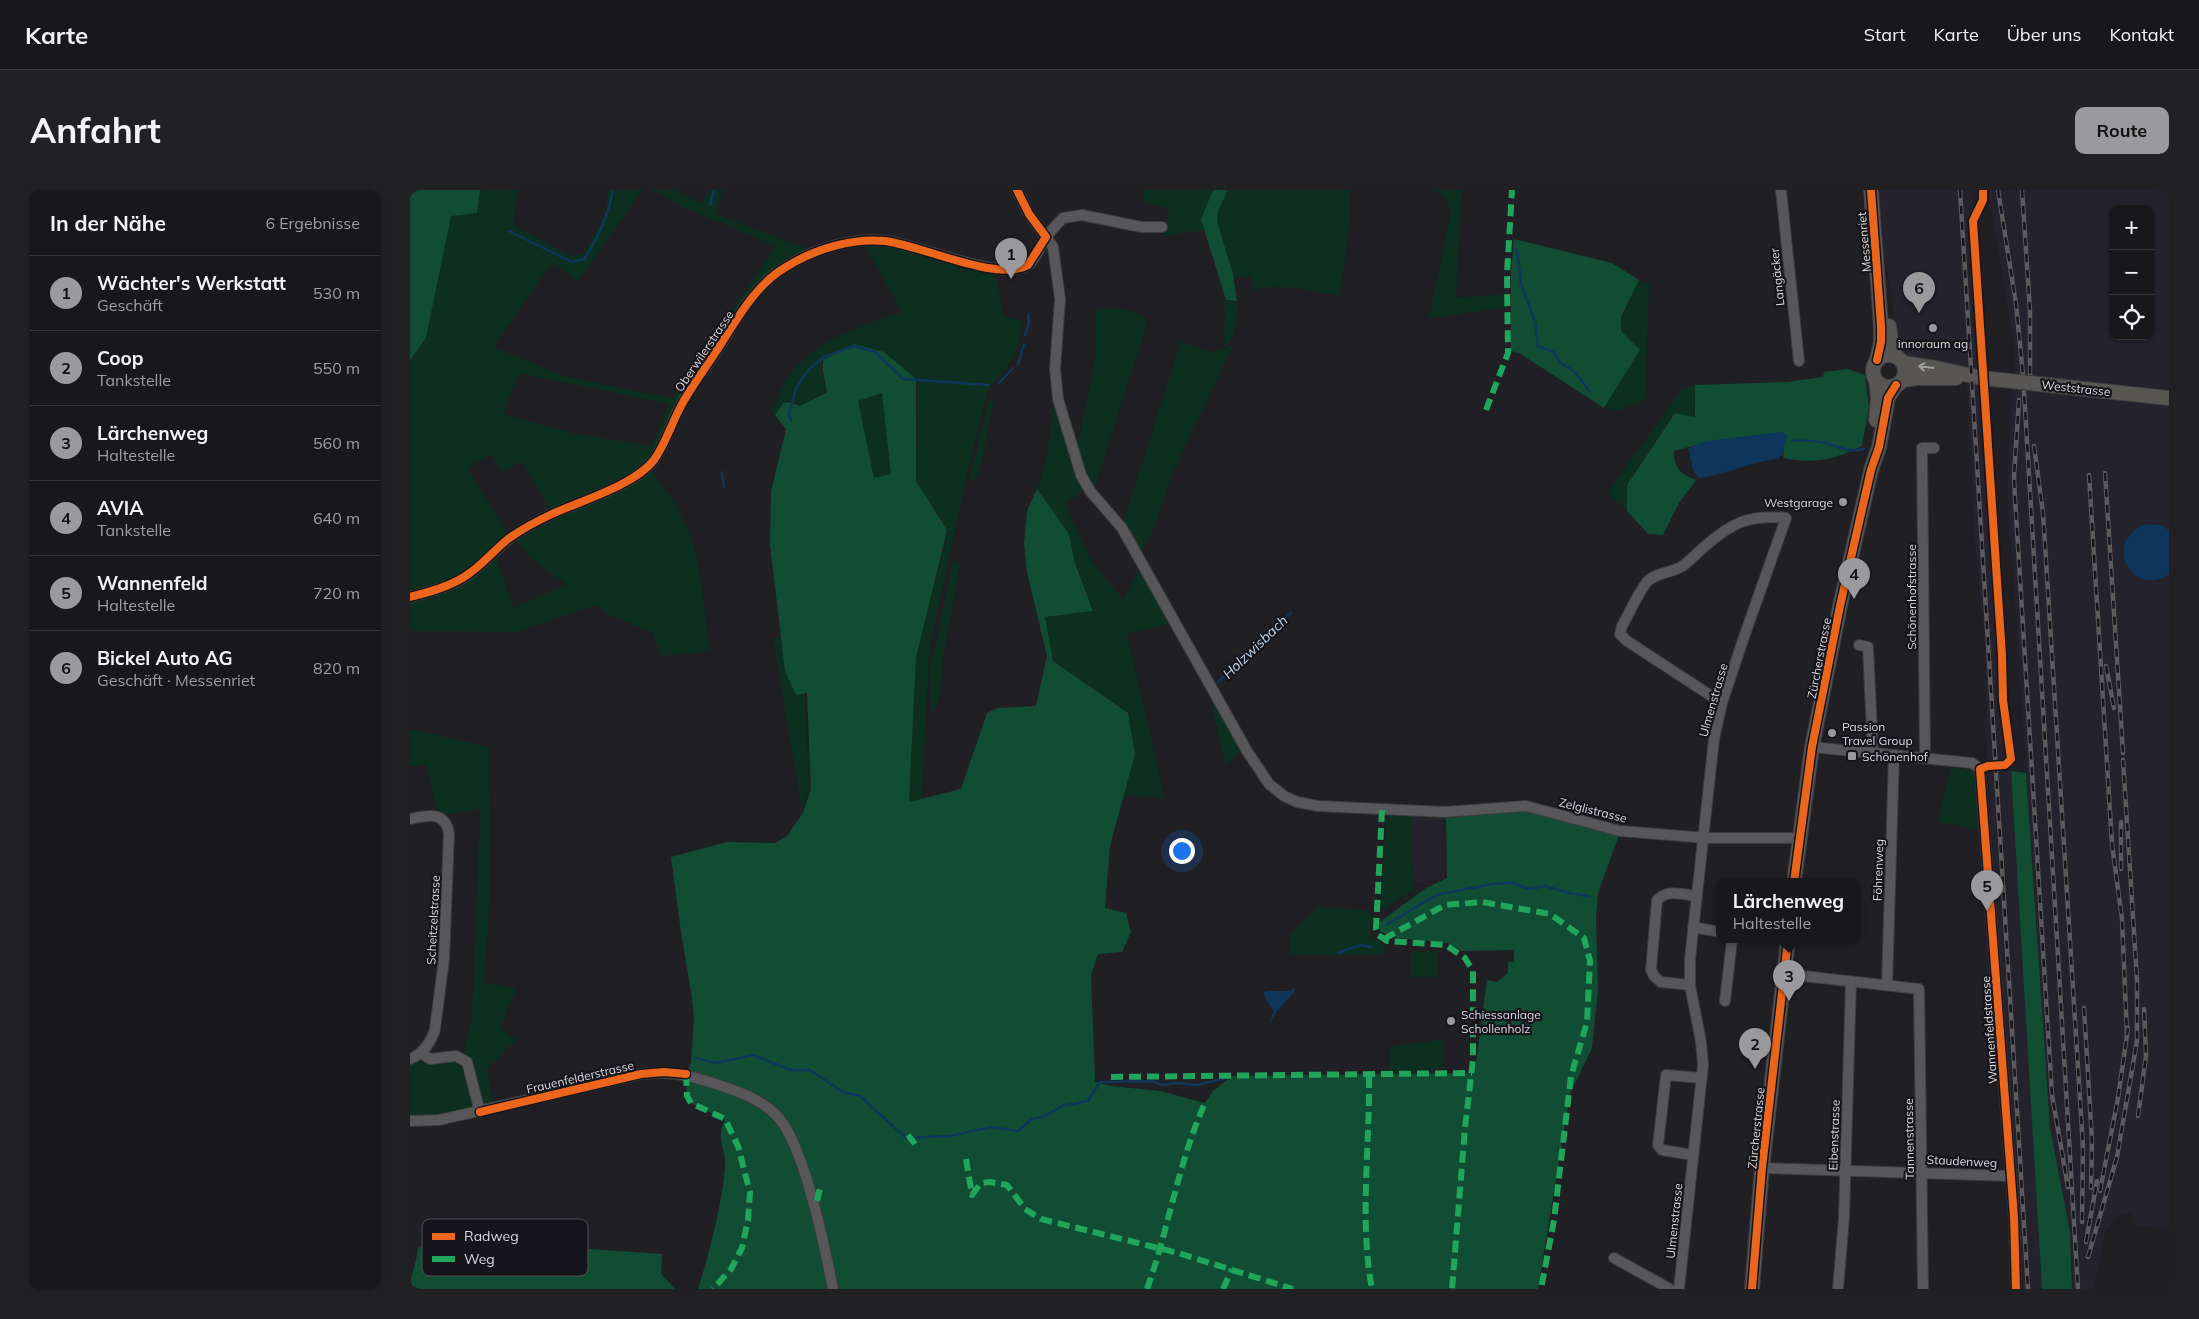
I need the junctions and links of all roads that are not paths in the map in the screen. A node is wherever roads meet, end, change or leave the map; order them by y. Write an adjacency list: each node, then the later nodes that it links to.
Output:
1 (1017, 190): 5 (street, Zelglistrasse)
2 (1781, 190): 9 (street, Langäcker)
3 (1871, 190): 6 (main road, Messenriet)
4 (1162, 227): 5 (street, Oberwilerstrasse)
5 (1046, 237): 16 (street, Oberwilerstrasse); 24 (street, Zelglistrasse)
6 (1882, 291): 7 (main road, Messenriet); 8 (main road, Messenriet)
7 (1877, 360): 8 (main road); 11 (main road, Messenriet)
8 (1900, 360): 10 (main road, Weststrasse, one-way to 8); 12 (main road, Messenriet)
9 (1800, 361)
10 (1982, 378): 12 (main road, Weststrasse); 13 (main road, Weststrasse, bridge)
11 (1876, 380): 12 (main road); 15 (main road, Zürcherstrasse)
12 (1899, 382): 15 (main road, Zürcherstrasse)
13 (2169, 398)
14 (1934, 448): 22 (street, Schönenhofstrasse)
15 (1871, 470): 19 (main road, Zürcherstrasse)
16 (410, 597)
17 (1859, 645): 20 (street)
18 (1722, 703): 18 (street, Ulmenstrasse); 24 (street, Ulmenstrasse)
19 (1812, 747): 20 (street); 25 (main road, Zürcherstrasse)
20 (1873, 753): 21 (street)
21 (1894, 755): 22 (street); 35 (street, Föhrenweg)
22 (1925, 758): 46 (street, Wannenfeldstrasse)
23 (410, 818): 37 (street, Scheitzelstrasse)
24 (1703, 838): 25 (street, Zelglistrasse); 27 (street, Ulmenstrasse)
25 (1799, 838): 26 (main road, Zürcherstrasse)
26 (1794, 878)
27 (1696, 896): 28 (street, Ulmenstrasse); 34 (street)
28 (1693, 928): 29 (street); 34 (street, Ulmenstrasse)
29 (1716, 931)
30 (1732, 943): 36 (street)
31 (1788, 943): 32 (main road, Zürcherstrasse)
32 (1785, 974): 33 (street); 43 (main road, Zürcherstrasse)
33 (1851, 981): 35 (street); 44 (street, Eibenstrasse)
34 (1690, 985): 39 (street, Ulmenstrasse)
35 (1888, 985): 45 (street, Tannenstrasse)
36 (1725, 1001)
37 (421, 1053): 38 (street); 40 (street)
38 (410, 1059)
39 (1702, 1078): 42 (street, Ulmenstrasse); 42 (street)
40 (480, 1112): 41 (street, Frauenfelderstrasse); 48 (street, Frauenfelderstrasse)
41 (410, 1121)
42 (1693, 1154): 50 (street, Ulmenstrasse)
43 (1762, 1168): 44 (street, Staudenweg); 51 (main road, Zürcherstrasse)
44 (1845, 1170): 45 (street, Staudenweg); 52 (street, Eibenstrasse)
45 (1922, 1172): 46 (street, Staudenweg); 53 (street, Tannenstrasse)
46 (2010, 1176): 54 (street, Wannenfeldstrasse)
47 (1614, 1258): 49 (street)
48 (833, 1289)
49 (1670, 1289)
50 (1679, 1289)
51 (1752, 1289)
52 (1838, 1289)
53 (1923, 1289)
54 (2016, 1289)

